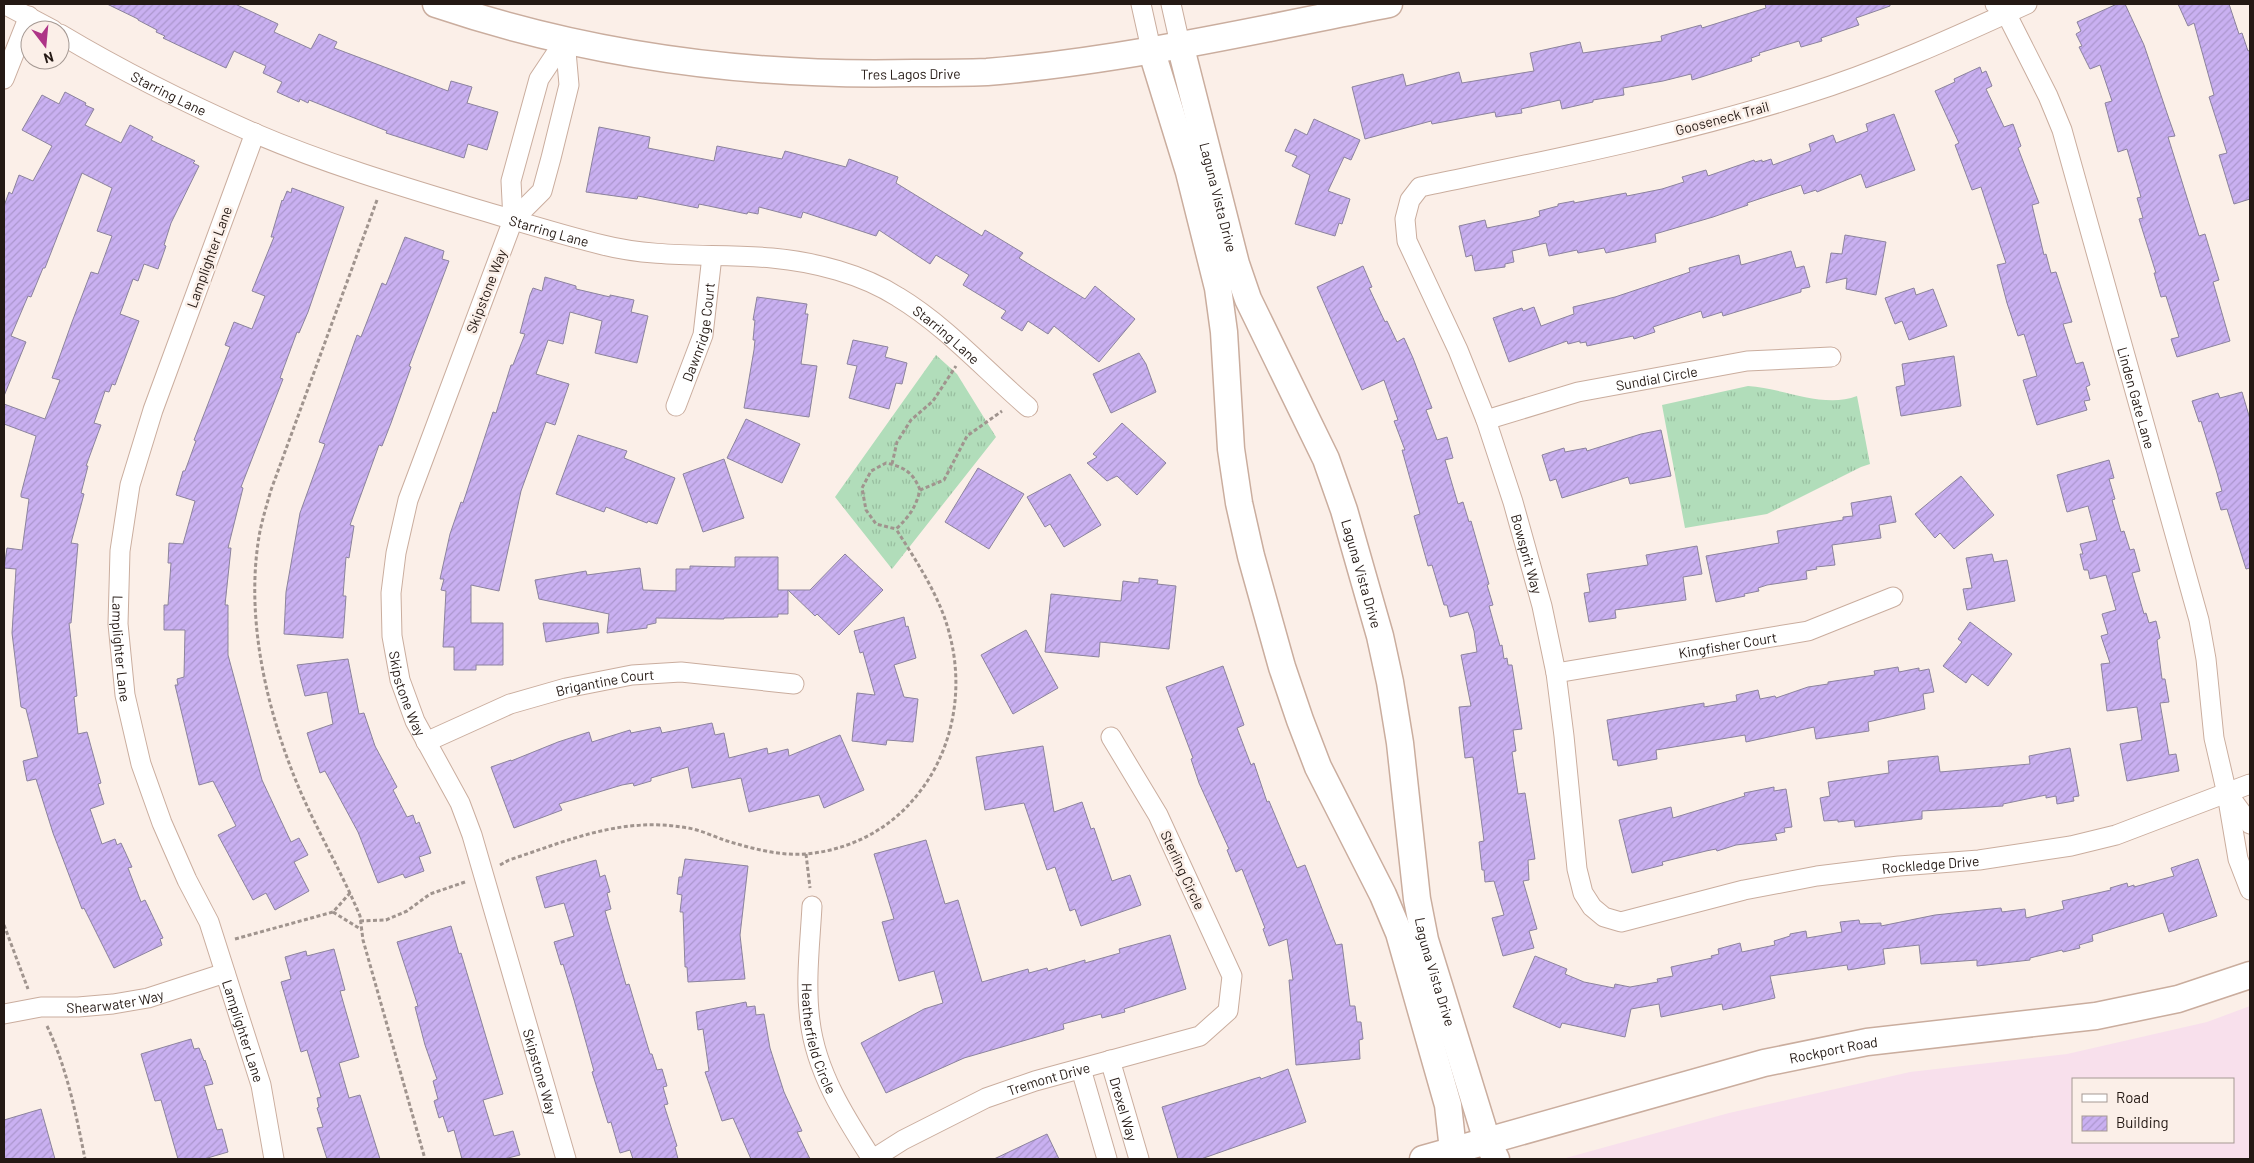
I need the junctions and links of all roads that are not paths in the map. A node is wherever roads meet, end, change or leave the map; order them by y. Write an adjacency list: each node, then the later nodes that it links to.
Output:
1 (4, 4): 8 (street)
2 (436, 4): 11 (street, Tres Lagos Drive)
3 (1141, 4): 13 (street, Laguna Vista Drive)
4 (1171, 4): 12 (street, Laguna Vista Drive)
5 (1389, 4): 12 (street, Tres Lagos Drive)
6 (2027, 4): 7 (street, Gooseneck Trail)
7 (2003, 7): 16 (street, Gooseneck Trail); 29 (street, Linden Gate Lane)
8 (29, 16): 9 (street); 14 (street)
9 (36, 20)
10 (70, 40): 15 (street, Starring Lane)
11 (565, 40): 13 (street, Tres Lagos Drive); 17 (street, Skipstone Way); 17 (street, Skipstone Way)
12 (1180, 44): 13 (street, Tres Lagos Drive); 40 (street, Laguna Vista Drive)
13 (1151, 49): 43 (street, Laguna Vista Drive)
14 (4, 79)
15 (255, 133): 17 (street, Starring Lane); 34 (street, Lamplighter Lane)
16 (1410, 200): 22 (street, Bowsprit Way)
17 (513, 220): 18 (street, Starring Lane); 27 (street, Skipstone Way)
18 (712, 256): 20 (street, Starring Lane); 21 (street, Dawnridge Court)
19 (1831, 357): 22 (street, Sundial Circle)
20 (1023, 403)
21 (676, 406)
22 (1486, 420): 24 (street, Bowsprit Way)
23 (1893, 597): 24 (street, Kingfisher Court)
24 (1556, 673): 33 (street, Bowsprit Way)
25 (794, 684): 27 (street, Brigantine Court)
26 (1111, 737): 36 (street, Sterling Circle)
27 (426, 742): 45 (street, Skipstone Way)
28 (2250, 784): 29 (street, Rockledge Drive)
29 (2228, 794): 30 (street, Linden Gate Lane); 31 (street, Linden Gate Lane); 33 (street, Rockledge Drive)
30 (2250, 824)
31 (2249, 882)
32 (812, 906): 46 (street, Heatherfield Circle)
33 (1604, 917)
34 (225, 973): 37 (street, Shearwater Way); 44 (street, Lamplighter Lane)
35 (2250, 975): 40 (street, Rockport Road)
36 (1228, 1012): 38 (street, Tremont Drive)
37 (4, 1014)
38 (1110, 1060): 39 (street, Tremont Drive); 41 (street, Drexel Way)
39 (1081, 1069): 42 (street); 46 (street, Tremont Drive)
40 (1492, 1150): 43 (street, Rockport Road)
41 (1136, 1151): 42 (street)
42 (1106, 1155)
43 (1453, 1155): 47 (street, Rockport Road)
44 (274, 1159)
45 (566, 1159)
46 (873, 1159)
47 (1423, 1159)

